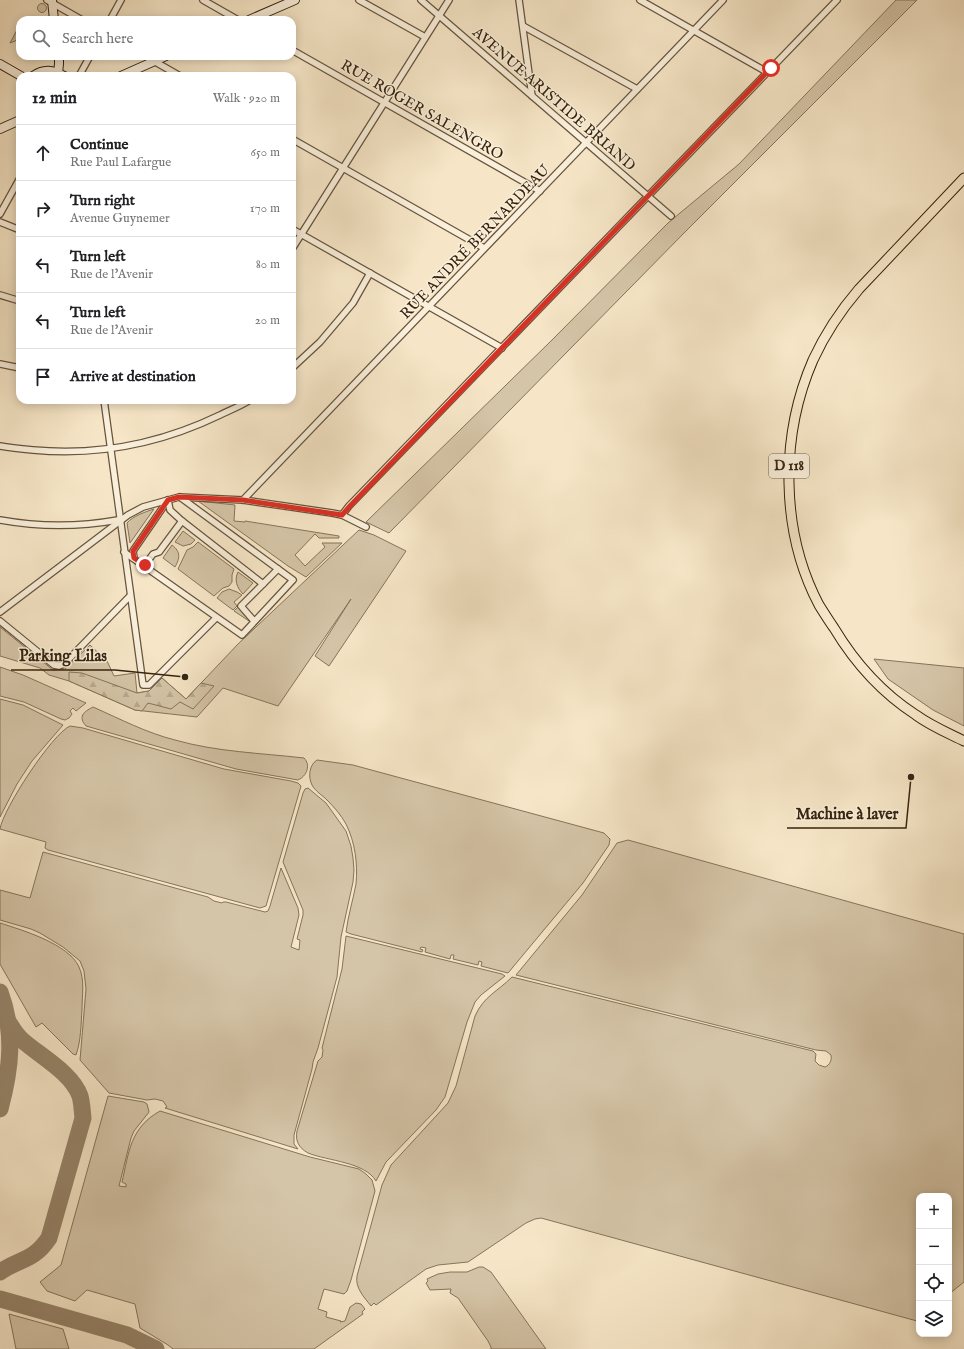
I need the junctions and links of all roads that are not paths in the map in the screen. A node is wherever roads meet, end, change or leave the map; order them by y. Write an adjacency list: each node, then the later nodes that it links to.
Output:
1 (122, 0): 14 (street)
2 (202, 0): 15 (street)
3 (295, 0): 16 (street)
4 (359, 0): 20 (street)
5 (420, 0): 17 (street, AVENUE ARISTIDE BRIAND)
6 (449, 0): 17 (street)
7 (520, 0): 18 (street)
8 (640, 0): 19 (street)
9 (723, 0): 19 (street, RUE ANDRÉ BERNARDEAU)
10 (837, 0): 32 (street)
11 (50, 1): 12 (street); 13 (street)
12 (53, 16)
13 (75, 16)
14 (112, 16)
15 (231, 16)
16 (258, 16)
17 (439, 16): 20 (street); 35 (street, AVENUE ARISTIDE BRIAND)
18 (523, 26): 34 (street); 35 (street)
19 (694, 30): 32 (street); 34 (street, RUE ANDRÉ BERNARDEAU)
20 (425, 37): 36 (street)
21 (296, 52): 36 (street, RUE ROGER SALENGRO)
22 (59, 60): 28 (street)
23 (88, 60): 29 (street)
24 (154, 61): 30 (street); 31 (street)
25 (0, 64): 33 (street)
26 (40, 72): 27 (street)
27 (56, 72)
28 (61, 72)
29 (80, 72)
30 (130, 72)
31 (173, 72)
32 (767, 72): 45 (street)
33 (16, 73)
34 (637, 90): 40 (street, RUE ANDRÉ BERNARDEAU)
35 (532, 96): 40 (street, AVENUE ARISTIDE BRIAND)
36 (384, 102): 41 (street); 44 (street, RUE ROGER SALENGRO)
37 (16, 122): 38 (street)
38 (0, 129)
39 (296, 141): 41 (street)
40 (587, 142): 44 (street, RUE ANDRÉ BERNARDEAU); 45 (street, AVENUE ARISTIDE BRIAND)
41 (344, 168): 51 (street); 53 (street)
42 (964, 178): 84 (main road, D 118)
43 (16, 185): 46 (street)
44 (540, 191): 53 (street, RUE ANDRÉ BERNARDEAU)
45 (648, 196): 47 (street, AVENUE ARISTIDE BRIAND); 58 (street)
46 (0, 214)
47 (671, 216)
48 (0, 222): 49 (street)
49 (16, 228)
50 (296, 231): 51 (street)
51 (302, 235): 52 (street); 54 (street)
52 (296, 244)
53 (484, 248): 57 (street, RUE ANDRÉ BERNARDEAU)
54 (370, 273): 57 (street); 60 (street)
55 (0, 295): 56 (street)
56 (16, 300)
57 (428, 306): 58 (street); 68 (street, RUE ANDRÉ BERNARDEAU)
58 (502, 348): 69 (street)
59 (0, 364): 61 (street)
60 (296, 364)
61 (16, 367)
62 (105, 404): 65 (street)
63 (242, 404): 65 (street)
64 (0, 446): 65 (street)
65 (111, 449): 71 (street)
66 (179, 497): 67 (street); 68 (street); 77 (street)
67 (168, 500): 71 (street); 72 (street); 75 (street)
68 (243, 500): 69 (street)
69 (342, 515): 73 (street)
70 (0, 520): 71 (street)
71 (120, 520): 74 (street); 80 (street)
72 (182, 521): 76 (street); 78 (street)
73 (366, 527)
74 (124, 552): 75 (street); 79 (street)
75 (134, 558): 76 (street)
76 (145, 565): 81 (street)
77 (278, 568): 78 (street); 83 (street)
78 (264, 584): 83 (street)
79 (130, 596): 81 (street); 82 (street)
80 (0, 612)
81 (216, 618): 83 (street)
82 (0, 621)
83 (254, 621)
84 (964, 741)

